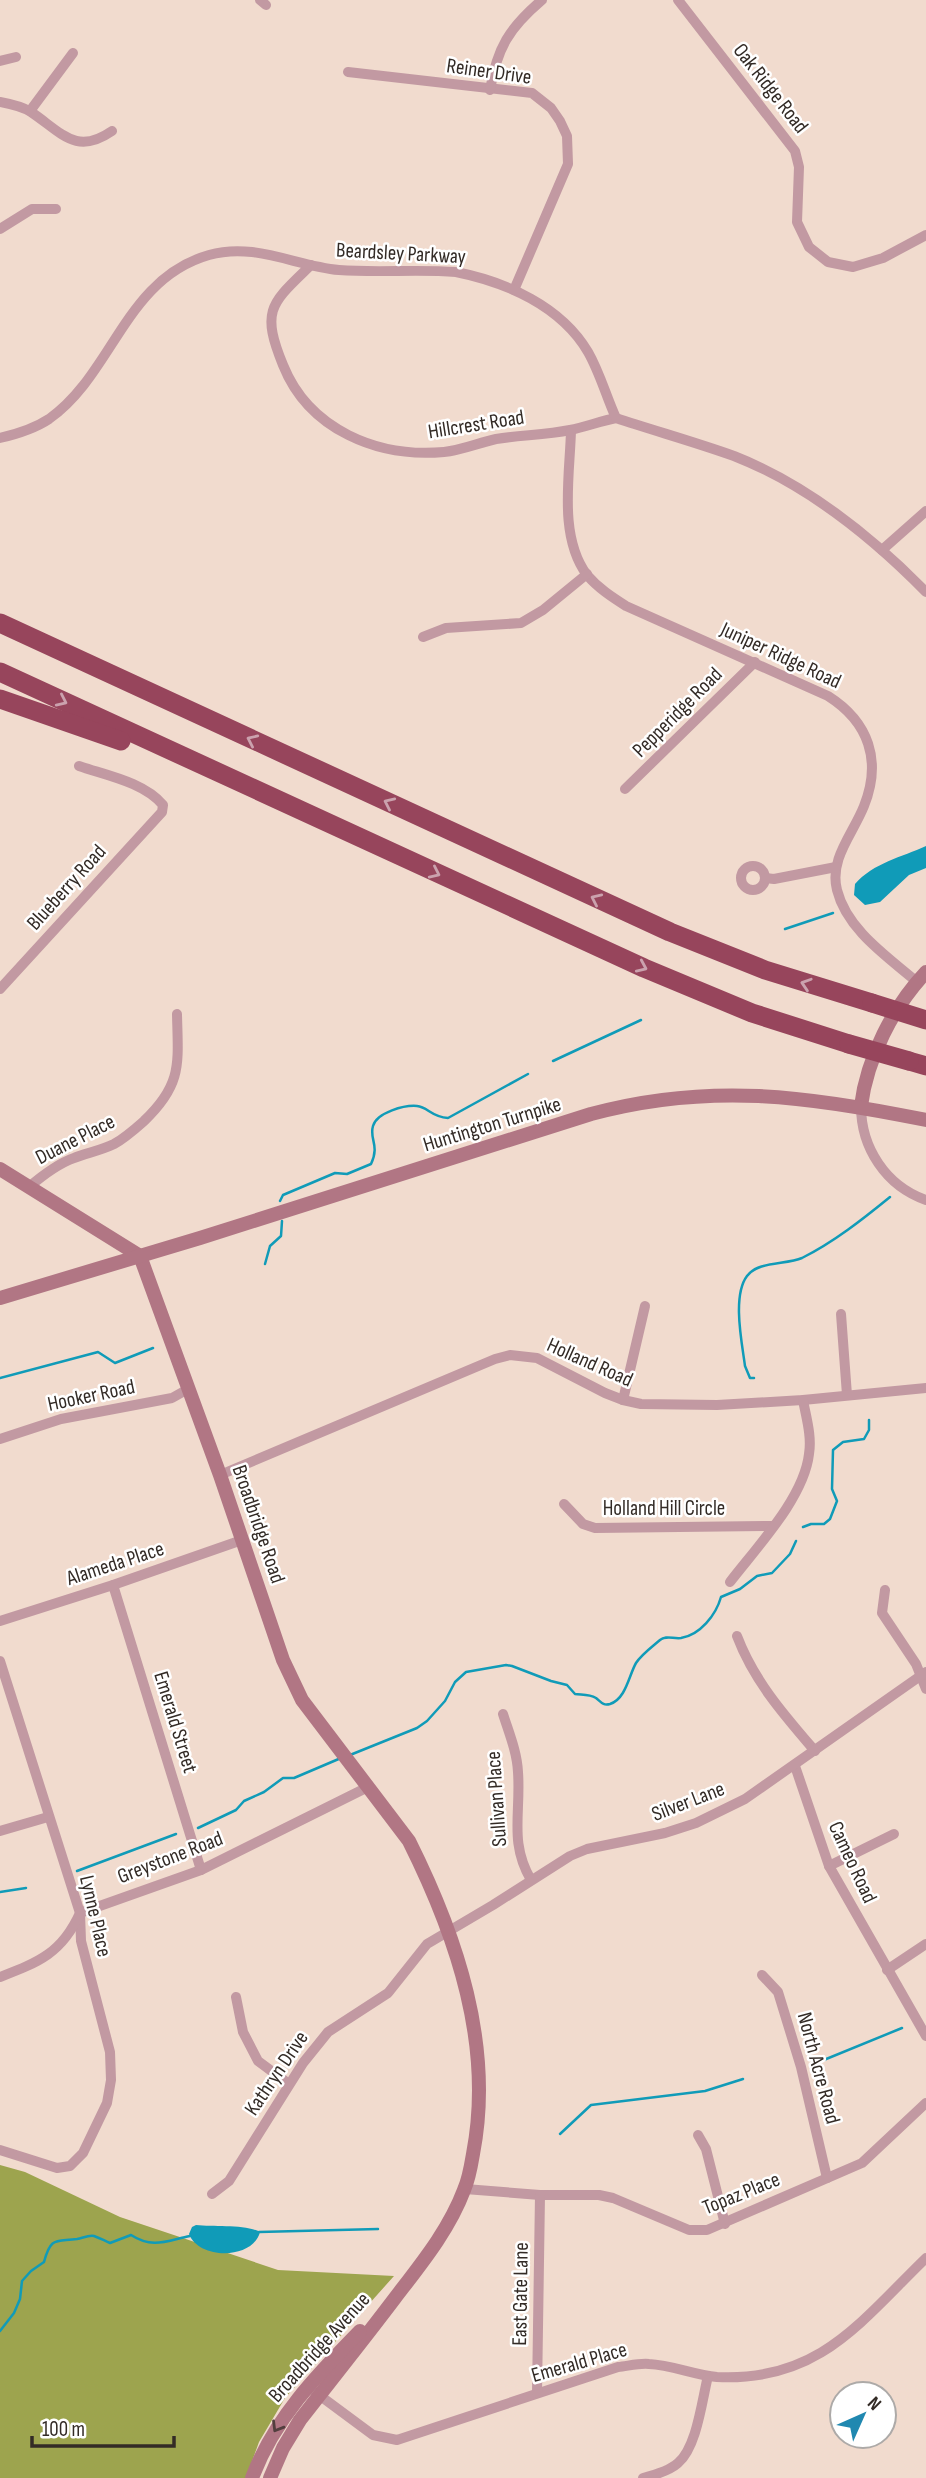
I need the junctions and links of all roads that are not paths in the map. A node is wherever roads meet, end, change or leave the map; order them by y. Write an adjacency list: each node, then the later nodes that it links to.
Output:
1 (542, 0): 7 (street)
2 (678, 0): 13 (street, Oak Ridge Road)
3 (73, 53): 9 (street)
4 (16, 57): 5 (street)
5 (0, 61)
6 (348, 72): 7 (street, Reiner Drive)
7 (490, 89): 15 (street, Reiner Drive)
8 (0, 102): 9 (street)
9 (30, 111): 10 (street)
10 (112, 131)
11 (56, 209): 12 (street)
12 (0, 229)
13 (926, 235)
14 (312, 265): 15 (street, Beardsley Parkway); 17 (street, Hillcrest Road); 18 (street, Beardsley Parkway)
15 (514, 290): 16 (street, Beardsley Parkway)
16 (616, 418): 17 (street, Hillcrest Road); 20 (street)
17 (571, 430): 21 (street, Juniper Ridge Road)
18 (0, 438)
19 (926, 510): 20 (street)
20 (882, 550): 22 (street)
21 (587, 575): 25 (street); 26 (street, Juniper Ridge Road)
22 (926, 592)
23 (0, 608): 29 (highway)
24 (0, 623): 29 (highway)
25 (423, 636)
26 (755, 662): 31 (street, Pepperidge Road); 33 (street, Juniper Ridge Road)
27 (0, 672): 32 (highway, one-way to 32)
28 (0, 699): 32 (highway)
29 (219, 724): 38 (highway, one-way to 29, bridge)
30 (79, 766): 36 (street, Blueberry Road)
31 (625, 789)
32 (328, 824): 39 (highway, one-way to 39, bridge)
33 (836, 867): 34 (street); 35 (street)
34 (765, 878)
35 (921, 977): 40 (main road)
36 (0, 989)
37 (177, 1014): 43 (street, Duane Place)
38 (926, 1020)
39 (917, 1064)
40 (861, 1106): 41 (main road, Huntington Turnpike); 44 (street); 45 (main road, Huntington Turnpike)
41 (926, 1119)
42 (0, 1169): 43 (main road)
43 (29, 1187): 45 (main road)
44 (926, 1200)
45 (140, 1256): 46 (main road, Huntington Turnpike); 49 (main road, Broadbridge Road)
46 (0, 1298)
47 (645, 1306): 53 (street)
48 (841, 1314): 51 (street)
49 (188, 1388): 54 (street, Hooker Road); 55 (main road, Broadbridge Road)
50 (926, 1388): 51 (street, Holland Road)
51 (847, 1395): 52 (street, Holland Road)
52 (803, 1400): 53 (street, Holland Road); 57 (street)
53 (623, 1401): 55 (street, Holland Road)
54 (0, 1438)
55 (220, 1475): 58 (main road, Broadbridge Road)
56 (564, 1504): 57 (street, Holland Hill Circle)
57 (773, 1526): 59 (street)
58 (242, 1540): 60 (street, Alameda Place); 72 (main road, Broadbridge Road)
59 (730, 1582)
60 (113, 1585): 62 (street, Alameda Place); 77 (street, Emerald Street)
61 (885, 1590): 65 (street)
62 (0, 1621)
63 (737, 1636): 70 (street)
64 (0, 1661): 67 (street, Lynne Place)
65 (923, 1674): 66 (street); 70 (street, Silver Lane)
66 (926, 1689)
67 (13, 1704): 68 (street); 73 (street, Lynne Place)
68 (2, 1708)
69 (503, 1714): 78 (street, Sullivan Place)
70 (815, 1751): 71 (street, Silver Lane)
71 (795, 1766): 76 (street, Cameo Road); 78 (street, Silver Lane)
72 (368, 1787): 77 (street, Greystone Road); 80 (main road, Broadbridge Road)
73 (48, 1817): 74 (street); 79 (street, Lynne Place)
74 (0, 1832)
75 (894, 1834): 76 (street)
76 (829, 1866): 82 (street, Cameo Road)
77 (201, 1870): 79 (street, Greystone Road)
78 (531, 1880): 80 (street, Silver Lane)
79 (80, 1913): 84 (street); 90 (street, Lynne Place)
80 (447, 1931): 87 (street, Kathryn Drive); 92 (main road, Broadbridge Avenue)
81 (926, 1944): 82 (street)
82 (887, 1970): 86 (street, Cameo Road)
83 (762, 1975): 91 (street, North Acre Road)
84 (0, 1977)
85 (236, 1997): 87 (street)
86 (926, 2036)
87 (289, 2084): 93 (street, Kathryn Drive)
88 (926, 2103): 91 (street, Topaz Place)
89 (698, 2135): 95 (street)
90 (0, 2150)
91 (827, 2178): 95 (street, Topaz Place)
92 (465, 2189): 94 (street, Topaz Place); 97 (main road, Broadbridge Avenue)
93 (212, 2194)
94 (540, 2195): 95 (street, Topaz Place); 100 (street, East Gate Lane)
95 (725, 2224)
96 (926, 2258): 98 (street, Emerald Place)
97 (405, 2285): 99 (main road, Broadbridge Avenue); 101 (main road, Broadbridge Avenue)
98 (708, 2376): 100 (street, Emerald Place); 104 (street)
99 (308, 2386): 101 (street, Emerald Place); 102 (main road, Broadbridge Avenue, one-way to 102)
100 (537, 2393): 101 (street, Emerald Place)
101 (319, 2396): 103 (main road, Broadbridge Avenue)
102 (252, 2478)
103 (270, 2478)
104 (643, 2478)

